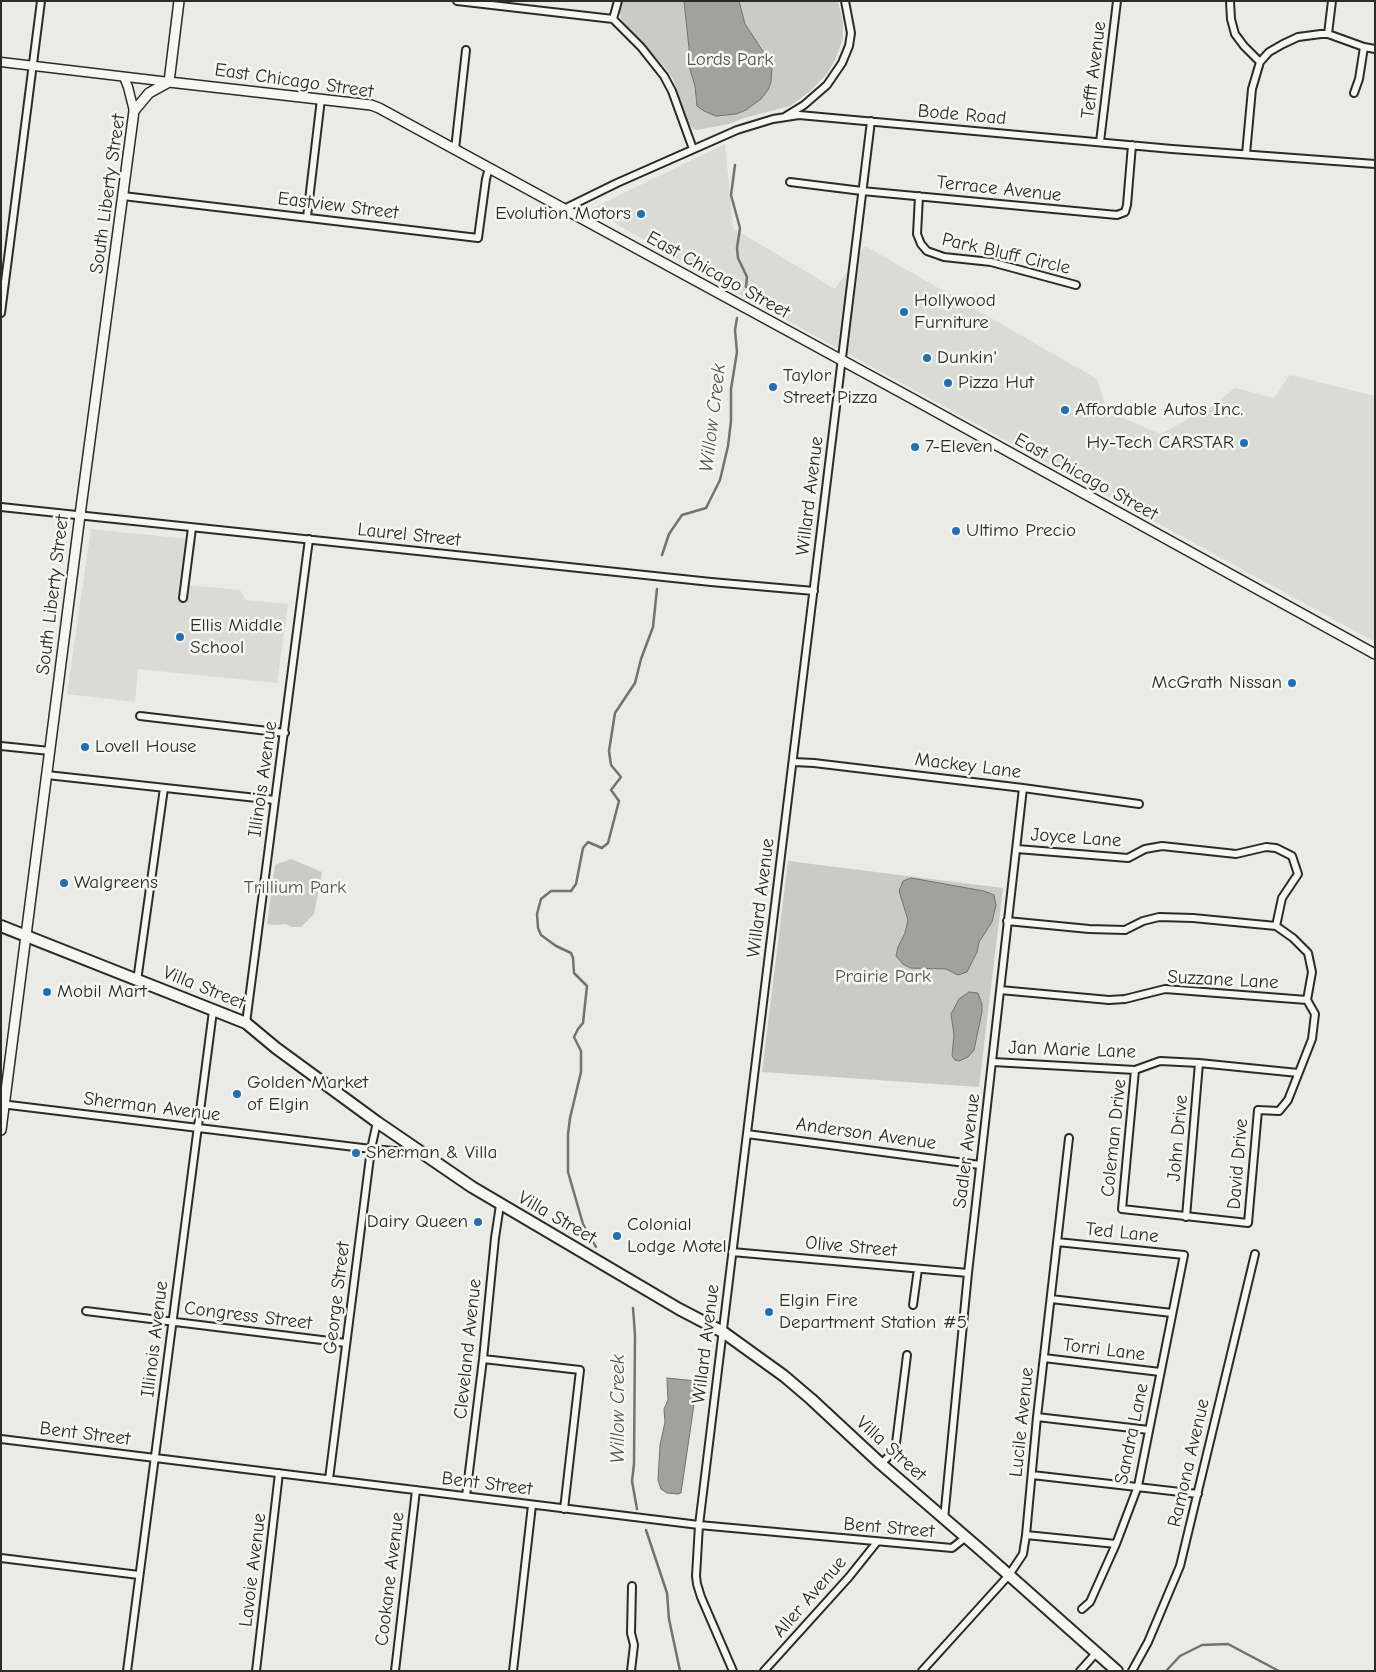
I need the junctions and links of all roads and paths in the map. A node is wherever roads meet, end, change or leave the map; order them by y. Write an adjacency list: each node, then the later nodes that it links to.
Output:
1 (41, 1): 16 (street)
2 (179, 1): 18 (main road)
3 (456, 1): 9 (street)
4 (618, 1): 9 (street)
5 (845, 1): 22 (street)
6 (1118, 1): 24 (street, Tefft Avenue)
7 (1230, 1): 15 (street)
8 (1332, 1): 10 (street)
9 (613, 19): 27 (street)
10 (1328, 34): 11 (street); 15 (street)
11 (1364, 46): 12 (street); 19 (street)
12 (1375, 49)
13 (466, 50): 26 (street)
14 (1, 62): 16 (street, East Chicago Street)
15 (1260, 62): 28 (street)
16 (33, 66): 17 (street, East Chicago Street); 38 (street)
17 (124, 77): 18 (street, East Chicago Street); 21 (street)
18 (169, 82): 20 (main road, East Chicago Street); 21 (main road, South Liberty Street)
19 (1354, 93)
20 (321, 100): 26 (main road, East Chicago Street); 36 (street)
21 (134, 111): 33 (main road, South Liberty Street)
22 (785, 116): 23 (street, Bode Road); 27 (street, Bode Road)
23 (871, 122): 24 (street, Bode Road); 32 (street, Willard Avenue)
24 (1100, 142): 25 (street, Bode Road)
25 (1132, 145): 28 (street, Bode Road); 34 (street, Terrace Avenue)
26 (455, 149): 30 (main road, East Chicago Street)
27 (693, 149): 35 (street, Bode Road)
28 (1246, 154): 29 (street, Bode Road)
29 (1375, 164)
30 (489, 168): 35 (main road, East Chicago Street); 36 (street, Eastview Street)
31 (790, 182): 32 (street, Terrace Avenue)
32 (862, 191): 34 (street, Terrace Avenue); 39 (street, Willard Avenue)
33 (123, 196): 36 (street, Eastview Street); 41 (main road, South Liberty Street)
34 (919, 196): 37 (street, Park Bluff Circle)
35 (564, 209): 39 (main road, East Chicago Street)
36 (307, 217)
37 (1076, 285)
38 (1, 312)
39 (842, 362): 44 (street, Willard Avenue); 46 (main road, East Chicago Street)
40 (1, 507): 41 (street, Laurel Street)
41 (80, 515): 42 (street, Laurel Street); 50 (main road, South Liberty Street)
42 (192, 528): 43 (street, Laurel Street); 45 (street)
43 (309, 539): 44 (street, Laurel Street); 48 (street, Illinois Avenue)
44 (814, 591): 51 (street, Willard Avenue)
45 (183, 598)
46 (1375, 654)
47 (140, 716): 48 (street)
48 (285, 733): 55 (street, Illinois Avenue)
49 (1, 746): 50 (street)
50 (50, 751): 52 (main road, South Liberty Street)
51 (793, 762): 54 (street, Mackey Lane); 75 (street, Willard Avenue)
52 (47, 775): 53 (street); 61 (main road, South Liberty Street)
53 (164, 788): 55 (street); 62 (street)
54 (1023, 788): 56 (street, Mackey Lane); 57 (street, Sadler Avenue)
55 (275, 800): 66 (street, Illinois Avenue)
56 (1139, 804)
57 (1017, 849): 58 (street, Sadler Avenue); 60 (street, Joyce Lane)
58 (1007, 921): 60 (street); 63 (street, Sadler Avenue)
59 (1, 926): 61 (main road, Villa Street)
60 (1276, 926): 64 (street)
61 (26, 936): 62 (main road, Villa Street); 71 (main road, South Liberty Street)
62 (137, 980): 65 (main road, Villa Street)
63 (1000, 990): 64 (street, Suzzane Lane); 67 (street, Sadler Avenue)
64 (1307, 1000): 70 (street)
65 (213, 1011): 66 (main road, Villa Street); 73 (street, Illinois Avenue)
66 (246, 1023): 72 (main road, Villa Street)
67 (992, 1062): 69 (street, Jan Marie Lane); 79 (street, Sadler Avenue)
68 (1199, 1063): 69 (street, Jan Marie Lane); 70 (street, Jan Marie Lane); 81 (street, John Drive)
69 (1135, 1070): 81 (street, Coleman Drive)
70 (1298, 1073): 81 (street, David Drive)
71 (3, 1104): 73 (street, Sherman Avenue); 74 (main road, South Liberty Street)
72 (377, 1122): 77 (street, George Street); 78 (main road, Villa Street)
73 (197, 1127): 77 (street, Sherman Avenue); 92 (street, Illinois Avenue)
74 (1, 1130)
75 (747, 1134): 79 (street, Anderson Avenue); 83 (street, Willard Avenue)
76 (1069, 1138): 82 (street, Lucile Avenue)
77 (371, 1149): 78 (street, Sherman Avenue); 94 (street, George Street)
78 (418, 1151): 80 (main road, Villa Street)
79 (980, 1165): 87 (street, Sadler Avenue)
80 (500, 1205): 93 (main road, Villa Street); 96 (street, Cleveland Avenue)
81 (1186, 1217)
82 (1057, 1242): 85 (street, Ted Lane); 88 (street, Lucile Avenue)
83 (732, 1252): 86 (street, Olive Street); 93 (street, Willard Avenue)
84 (1254, 1254): 109 (street, Ramona Avenue)
85 (1184, 1255): 91 (street, Sandra Lane)
86 (918, 1269): 87 (street, Olive Street); 89 (street)
87 (968, 1273): 113 (street, Sadler Avenue)
88 (1051, 1299): 91 (street); 97 (street, Lucile Avenue)
89 (913, 1305)
90 (86, 1311): 92 (street, Congress Street)
91 (1172, 1313): 98 (street, Sandra Lane)
92 (173, 1322): 94 (street, Congress Street); 102 (street, Illinois Avenue)
93 (723, 1332): 103 (main road, Villa Street); 114 (street, Willard Avenue)
94 (346, 1343): 106 (street, George Street)
95 (907, 1355): 103 (street)
96 (483, 1358): 110 (street, Cleveland Avenue); 112 (street)
97 (1044, 1358): 98 (street, Torri Lane); 99 (street, Lucile Avenue)
98 (1160, 1372): 100 (street, Sandra Lane)
99 (1037, 1417): 100 (street); 105 (street, Lucile Avenue)
100 (1149, 1430): 107 (street, Sandra Lane)
101 (1, 1439): 102 (street, Bent Street)
102 (155, 1458): 104 (street, Bent Street); 120 (street, Illinois Avenue)
103 (881, 1464): 113 (main road, Villa Street)
104 (279, 1473): 106 (street, Bent Street); 126 (street, Lavoie Avenue)
105 (1032, 1475): 107 (street); 115 (street, Lucile Avenue)
106 (329, 1479): 108 (street, Bent Street)
107 (1138, 1486): 109 (street); 118 (street, Sandra Lane)
108 (416, 1490): 110 (street, Bent Street); 127 (street, Cookane Avenue)
109 (1198, 1494): 135 (street, Ramona Avenue)
110 (466, 1496): 111 (street, Bent Street)
111 (532, 1505): 112 (street, Bent Street); 128 (street)
112 (564, 1509): 114 (street, Bent Street)
113 (944, 1519): 116 (main road, Villa Street)
114 (700, 1525): 117 (street, Bent Street); 130 (street, Willard Avenue)
115 (1026, 1535): 118 (street); 121 (street, Lucile Avenue)
116 (966, 1537): 117 (street, Bent Street); 121 (main road, Villa Street)
117 (877, 1542): 131 (street, Aller Avenue)
118 (1116, 1544): 123 (street, Sandra Lane)
119 (1, 1558): 120 (street)
120 (139, 1575): 125 (street, Illinois Avenue)
121 (1009, 1575): 124 (main road, Villa Street); 132 (street, Lucile Avenue)
122 (632, 1586): 129 (street)
123 (1082, 1609)
124 (1097, 1652): 133 (street); 134 (main road, Villa Street)
125 (127, 1671)
126 (256, 1671)
127 (395, 1671)
128 (513, 1671)
129 (631, 1671)
130 (733, 1671)
131 (764, 1671)
132 (922, 1671)
133 (1080, 1671)
134 (1117, 1671)
135 (1132, 1671)

